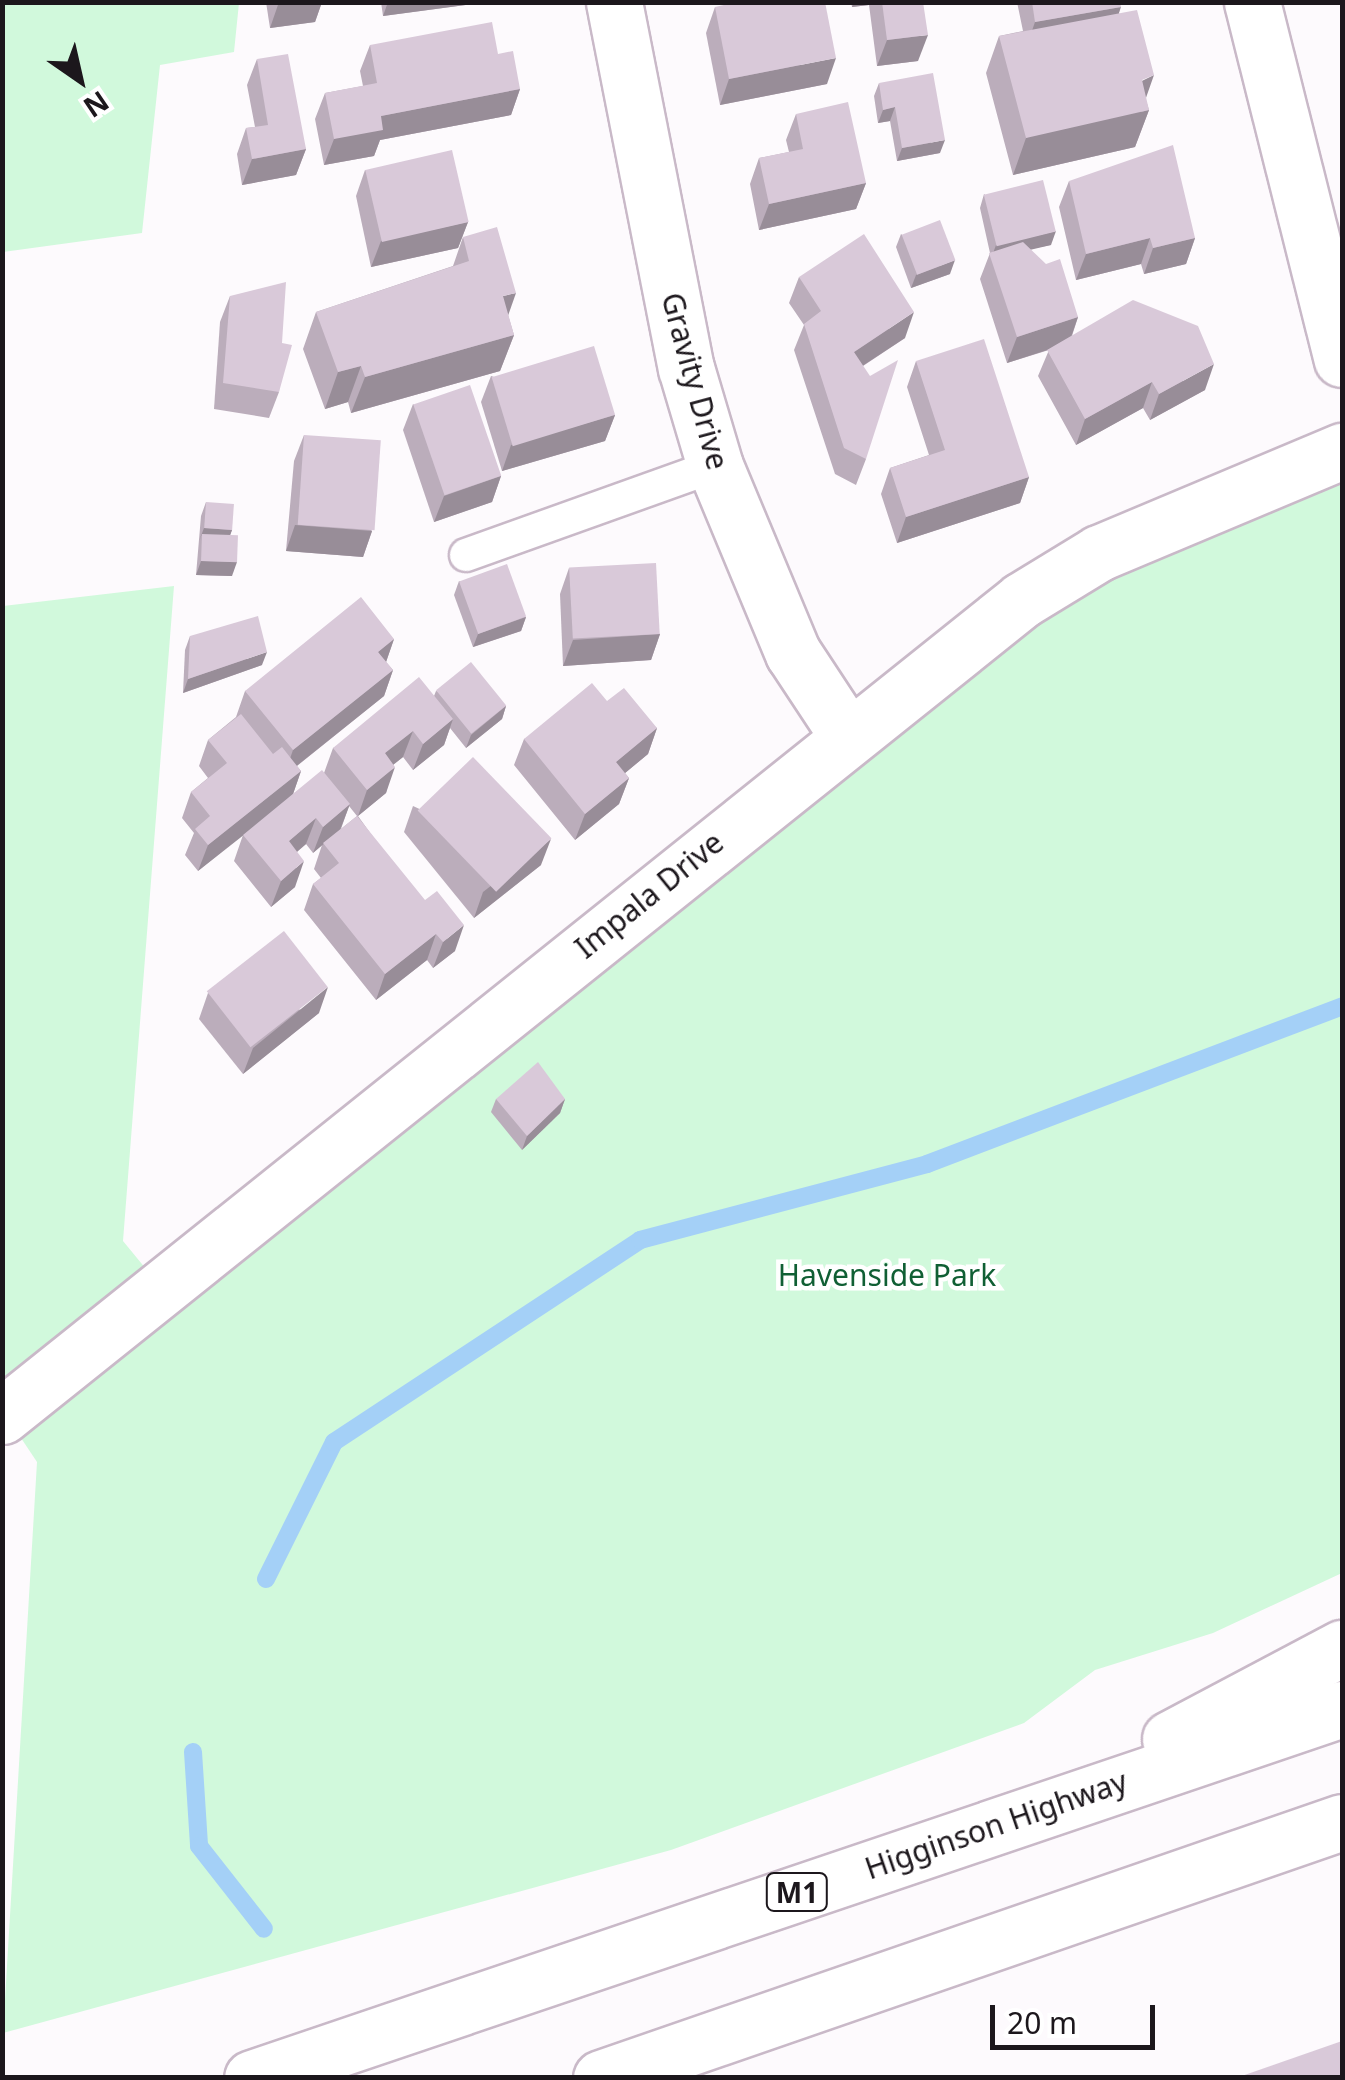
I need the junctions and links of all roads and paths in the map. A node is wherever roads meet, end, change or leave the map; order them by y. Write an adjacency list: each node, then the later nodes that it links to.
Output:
1 (614, 2): 5 (main road, Gravity Drive)
2 (1252, 2): 3 (main road)
3 (1342, 360)
4 (1342, 452): 7 (main road, Impala Drive)
5 (715, 466): 6 (lane); 7 (main road, Gravity Drive)
6 (466, 555)
7 (847, 735): 8 (main road, Impala Drive)
8 (4, 1412)
9 (1342, 1648): 11 (main road)
10 (1342, 1709): 11 (main road, Higginson Highway / M1)
11 (1025, 1814): 13 (main road, Higginson Highway / M1)
12 (1342, 1822): 14 (main road)
13 (252, 2078)
14 (602, 2078)

